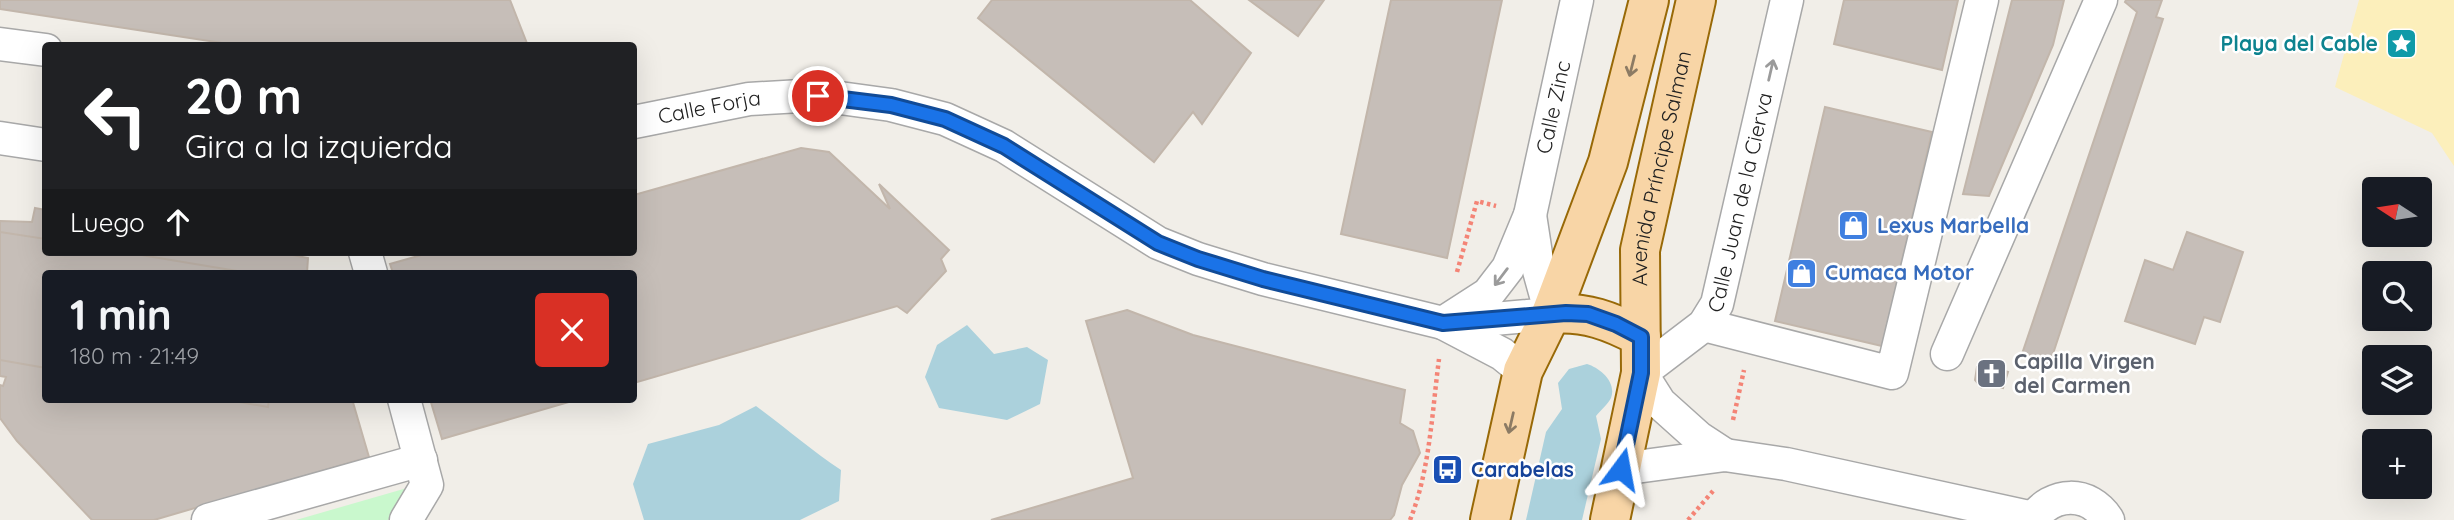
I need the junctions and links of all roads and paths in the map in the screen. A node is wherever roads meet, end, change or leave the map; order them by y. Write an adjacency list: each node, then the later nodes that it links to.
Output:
1 (1577, 0): 12 (street, Calle Zinc)
2 (1649, 0): 13 (main road, one-way to 13)
3 (1696, 0): 17 (main road, Avenida Príncipe Salman)
4 (1787, 0): 15 (street, Calle Juan de la Cierva, one-way to 4)
5 (1982, 0): 15 (street)
6 (2101, 0): 16 (street)
7 (0, 44): 8 (street)
8 (42, 49)
9 (637, 121): 14 (street, Calle Forja)
10 (0, 138): 11 (street)
11 (42, 144)
12 (1530, 215): 13 (street, Calle Zinc); 14 (street, Calle Zinc, one-way to 14); 14 (path)
13 (1551, 314): 14 (street); 17 (main road); 18 (main road)
14 (1443, 323): 18 (street, Calle Forja); 26 (path)
15 (1704, 325): 17 (street, Calle Juan de la Cierva)
16 (1947, 354)
17 (1641, 355): 20 (street); 22 (main road, Avenida Príncipe Salman)
18 (1523, 371): 27 (main road, one-way to 27)
19 (405, 403): 21 (street)
20 (1725, 455): 22 (street); 23 (street)
21 (421, 460): 24 (street); 25 (street)
22 (1621, 469): 28 (main road, Avenida Príncipe Salman)
23 (2033, 519): 29 (street)
24 (208, 520)
25 (406, 520)
26 (1410, 520)
27 (1490, 520)
28 (1610, 520)
29 (2108, 520)

